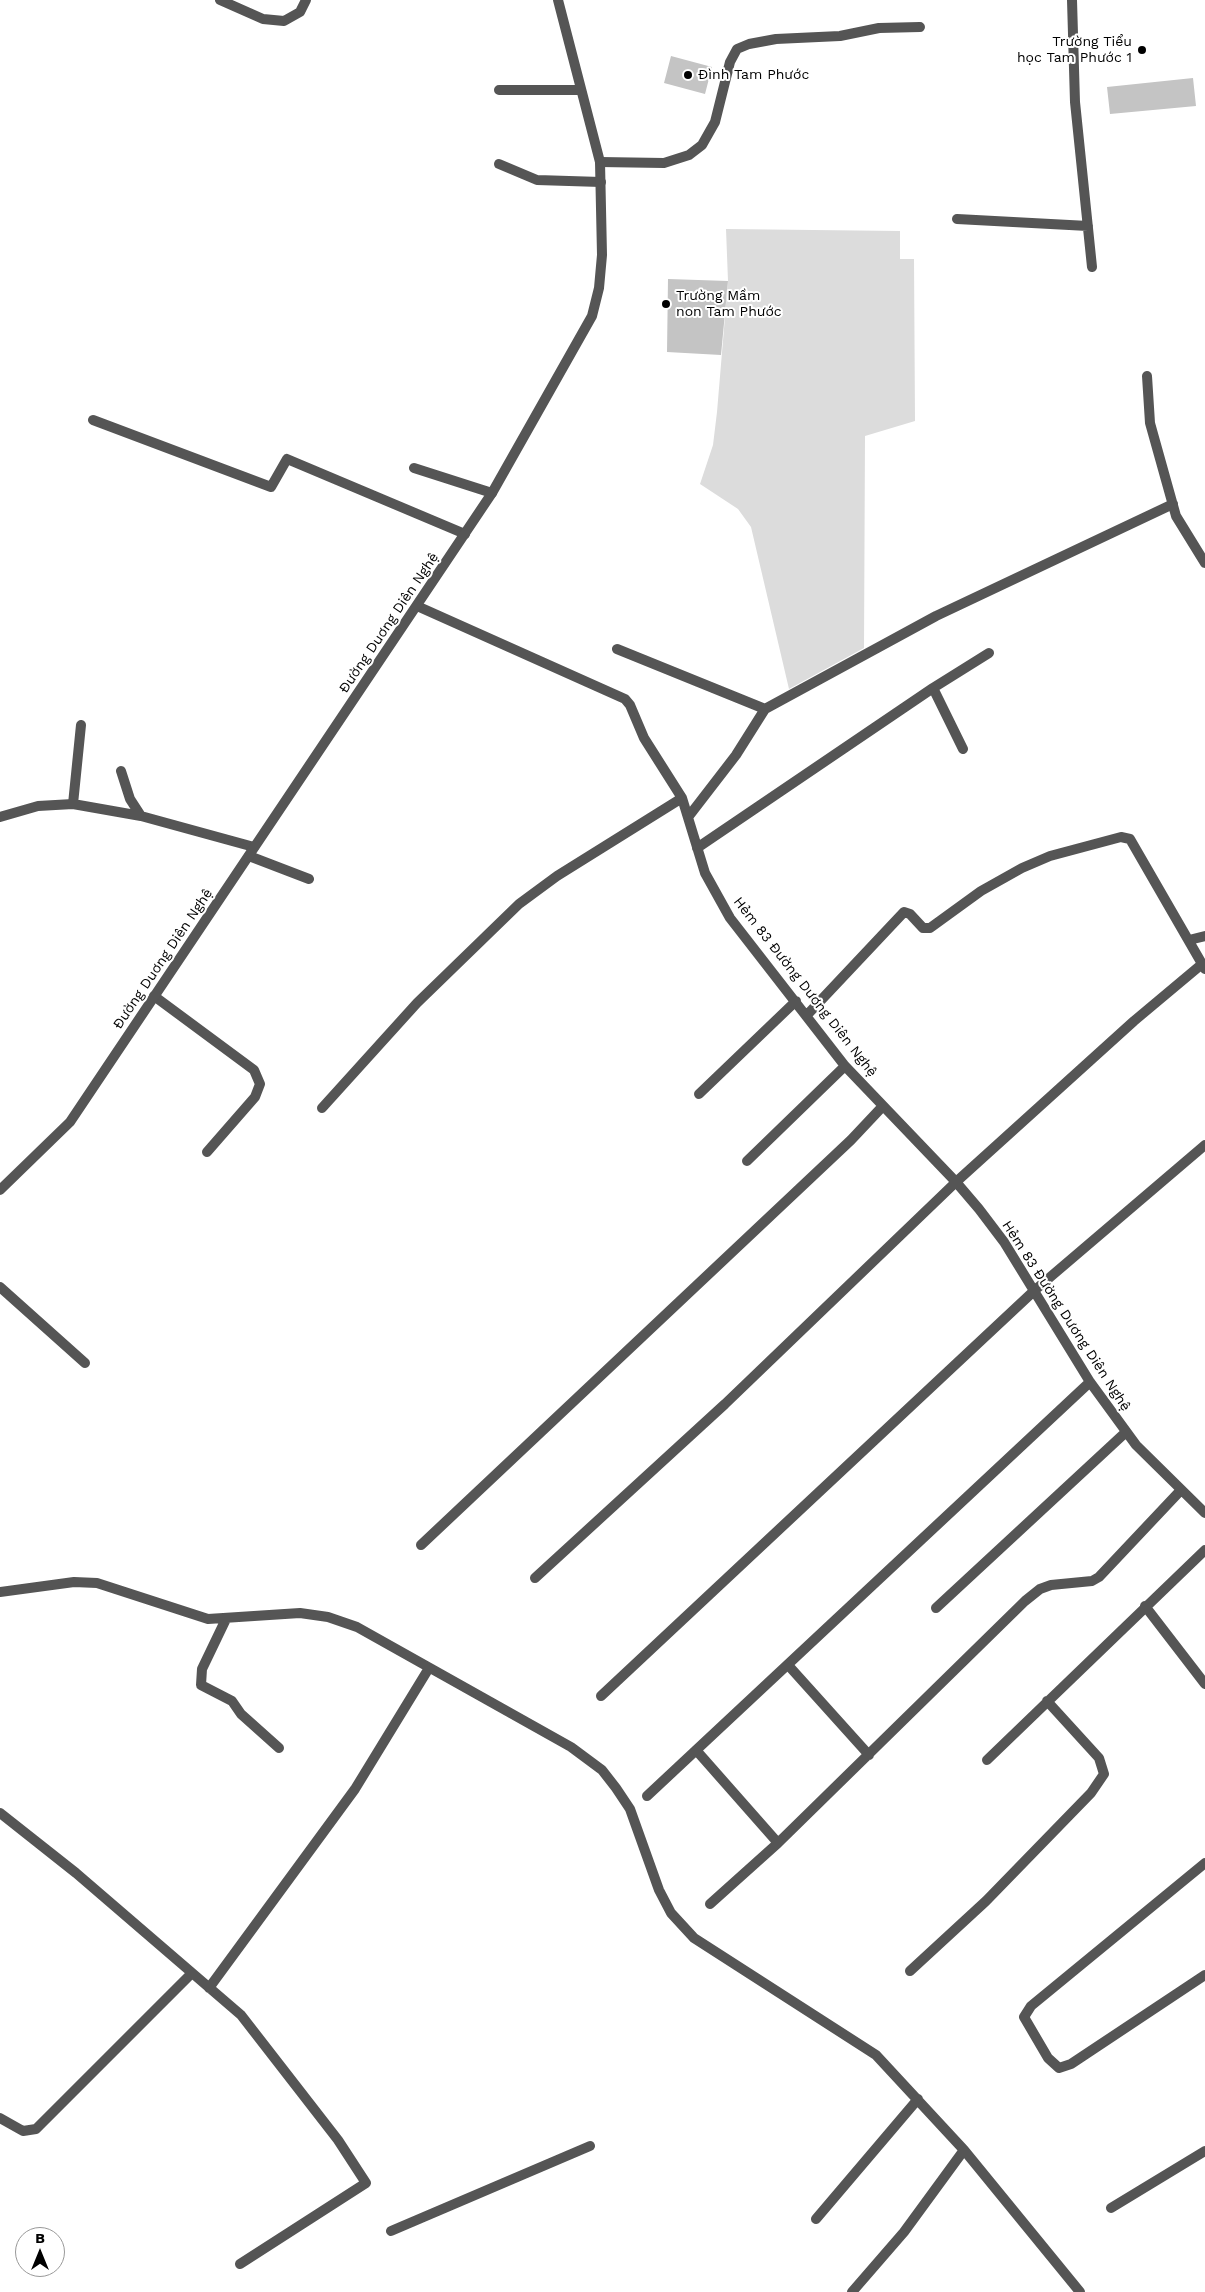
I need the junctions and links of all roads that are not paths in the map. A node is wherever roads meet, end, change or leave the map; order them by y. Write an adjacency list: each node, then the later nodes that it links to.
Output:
1 (220, 0): 2 (street)
2 (306, 0)
3 (558, 0): 7 (street, Đường Duơng Diên Nghệ)
4 (1072, 0): 12 (street)
5 (920, 27): 8 (street)
6 (499, 90): 7 (street)
7 (580, 90): 8 (street, Đường Duơng Diên Nghệ)
8 (600, 162): 10 (street, Đường Duơng Diên Nghệ)
9 (500, 164): 10 (street)
10 (601, 182): 17 (street, Đường Duơng Diên Nghệ)
11 (957, 219): 12 (street)
12 (1088, 226): 13 (street)
13 (1092, 267)
14 (1146, 376): 18 (street)
15 (93, 420): 19 (street)
16 (414, 468): 17 (street)
17 (492, 493): 19 (street, Đường Duơng Diên Nghệ)
18 (1173, 504): 20 (street); 25 (street)
19 (465, 534): 21 (street, Đường Duơng Diên Nghệ)
20 (1205, 563)
21 (417, 606): 29 (street, Hẻm 83 Đường Dương Diên Nghệ); 35 (street, Đường Duơng Diên Nghệ)
22 (618, 649): 25 (street)
23 (989, 653): 24 (street)
24 (934, 688): 27 (street); 34 (street)
25 (765, 709): 32 (street)
26 (80, 724): 30 (street)
27 (963, 749)
28 (121, 771): 31 (street)
29 (682, 798): 32 (street, Hẻm 83 Đường Dương Diên Nghệ); 46 (street)
30 (73, 804): 31 (street); 33 (street)
31 (140, 816): 35 (street)
32 (689, 816): 34 (street, Hẻm 83 Đường Dương Diên Nghệ)
33 (0, 817)
34 (697, 848): 41 (street, Hẻm 83 Đường Dương Diên Nghệ)
35 (252, 852): 36 (street); 40 (street, Đường Duơng Diên Nghệ)
36 (309, 879)
37 (1205, 936): 38 (street)
38 (1189, 940): 39 (street); 42 (street)
39 (1203, 966): 50 (street)
40 (154, 996): 48 (street); 51 (street, Đường Duơng Diên Nghệ)
41 (796, 1001): 42 (street, Hẻm 83 Đường Dương Diên Nghệ); 44 (street)
42 (807, 1015): 43 (street, Hẻm 83 Đường Dương Diên Nghệ)
43 (845, 1066): 45 (street, Hẻm 83 Đường Dương Diên Nghệ); 49 (street)
44 (699, 1094)
45 (883, 1106): 50 (street, Hẻm 83 Đường Dương Diên Nghệ); 59 (street)
46 (322, 1108)
47 (1205, 1145): 53 (street)
48 (207, 1152)
49 (747, 1161)
50 (956, 1182): 53 (street, Hẻm 83 Đường Dương Diên Nghệ); 61 (street)
51 (0, 1190)
52 (0, 1287): 54 (street)
53 (1035, 1290): 55 (street, Hẻm 83 Đường Dương Diên Nghệ); 69 (street)
54 (85, 1363)
55 (1090, 1382): 56 (street, Hẻm 83 Đường Dương Diên Nghệ); 66 (street)
56 (1126, 1432): 57 (street, Hẻm 83 Đường Dương Diên Nghệ); 64 (street)
57 (1181, 1490): 58 (street, Hẻm 83 Đường Dương Diên Nghệ); 73 (street)
58 (1205, 1513)
59 (421, 1545)
60 (1205, 1550): 63 (street)
61 (534, 1578)
62 (0, 1592): 65 (street)
63 (1145, 1606): 68 (street); 70 (street)
64 (936, 1608)
65 (226, 1618): 67 (street); 71 (street)
66 (788, 1665): 72 (street); 73 (street)
67 (429, 1668): 83 (street); 84 (street)
68 (1205, 1684)
69 (601, 1696)
70 (1047, 1701): 74 (street); 80 (street)
71 (279, 1748)
72 (696, 1750): 75 (street); 77 (street)
73 (869, 1755): 77 (street)
74 (987, 1760)
75 (647, 1796)
76 (0, 1813): 81 (street)
77 (778, 1843): 79 (street)
78 (1205, 1863): 82 (street)
79 (710, 1904)
80 (910, 1971)
81 (192, 1973): 83 (street); 85 (street)
82 (1205, 1975)
83 (209, 1988): 92 (street)
84 (918, 2099): 87 (street); 90 (street)
85 (0, 2118)
86 (590, 2146): 91 (street)
87 (964, 2150): 93 (street); 94 (street)
88 (1205, 2150): 89 (street)
89 (1112, 2208)
90 (816, 2219)
91 (391, 2231)
92 (240, 2264)
93 (852, 2292)
94 (1080, 2292)

